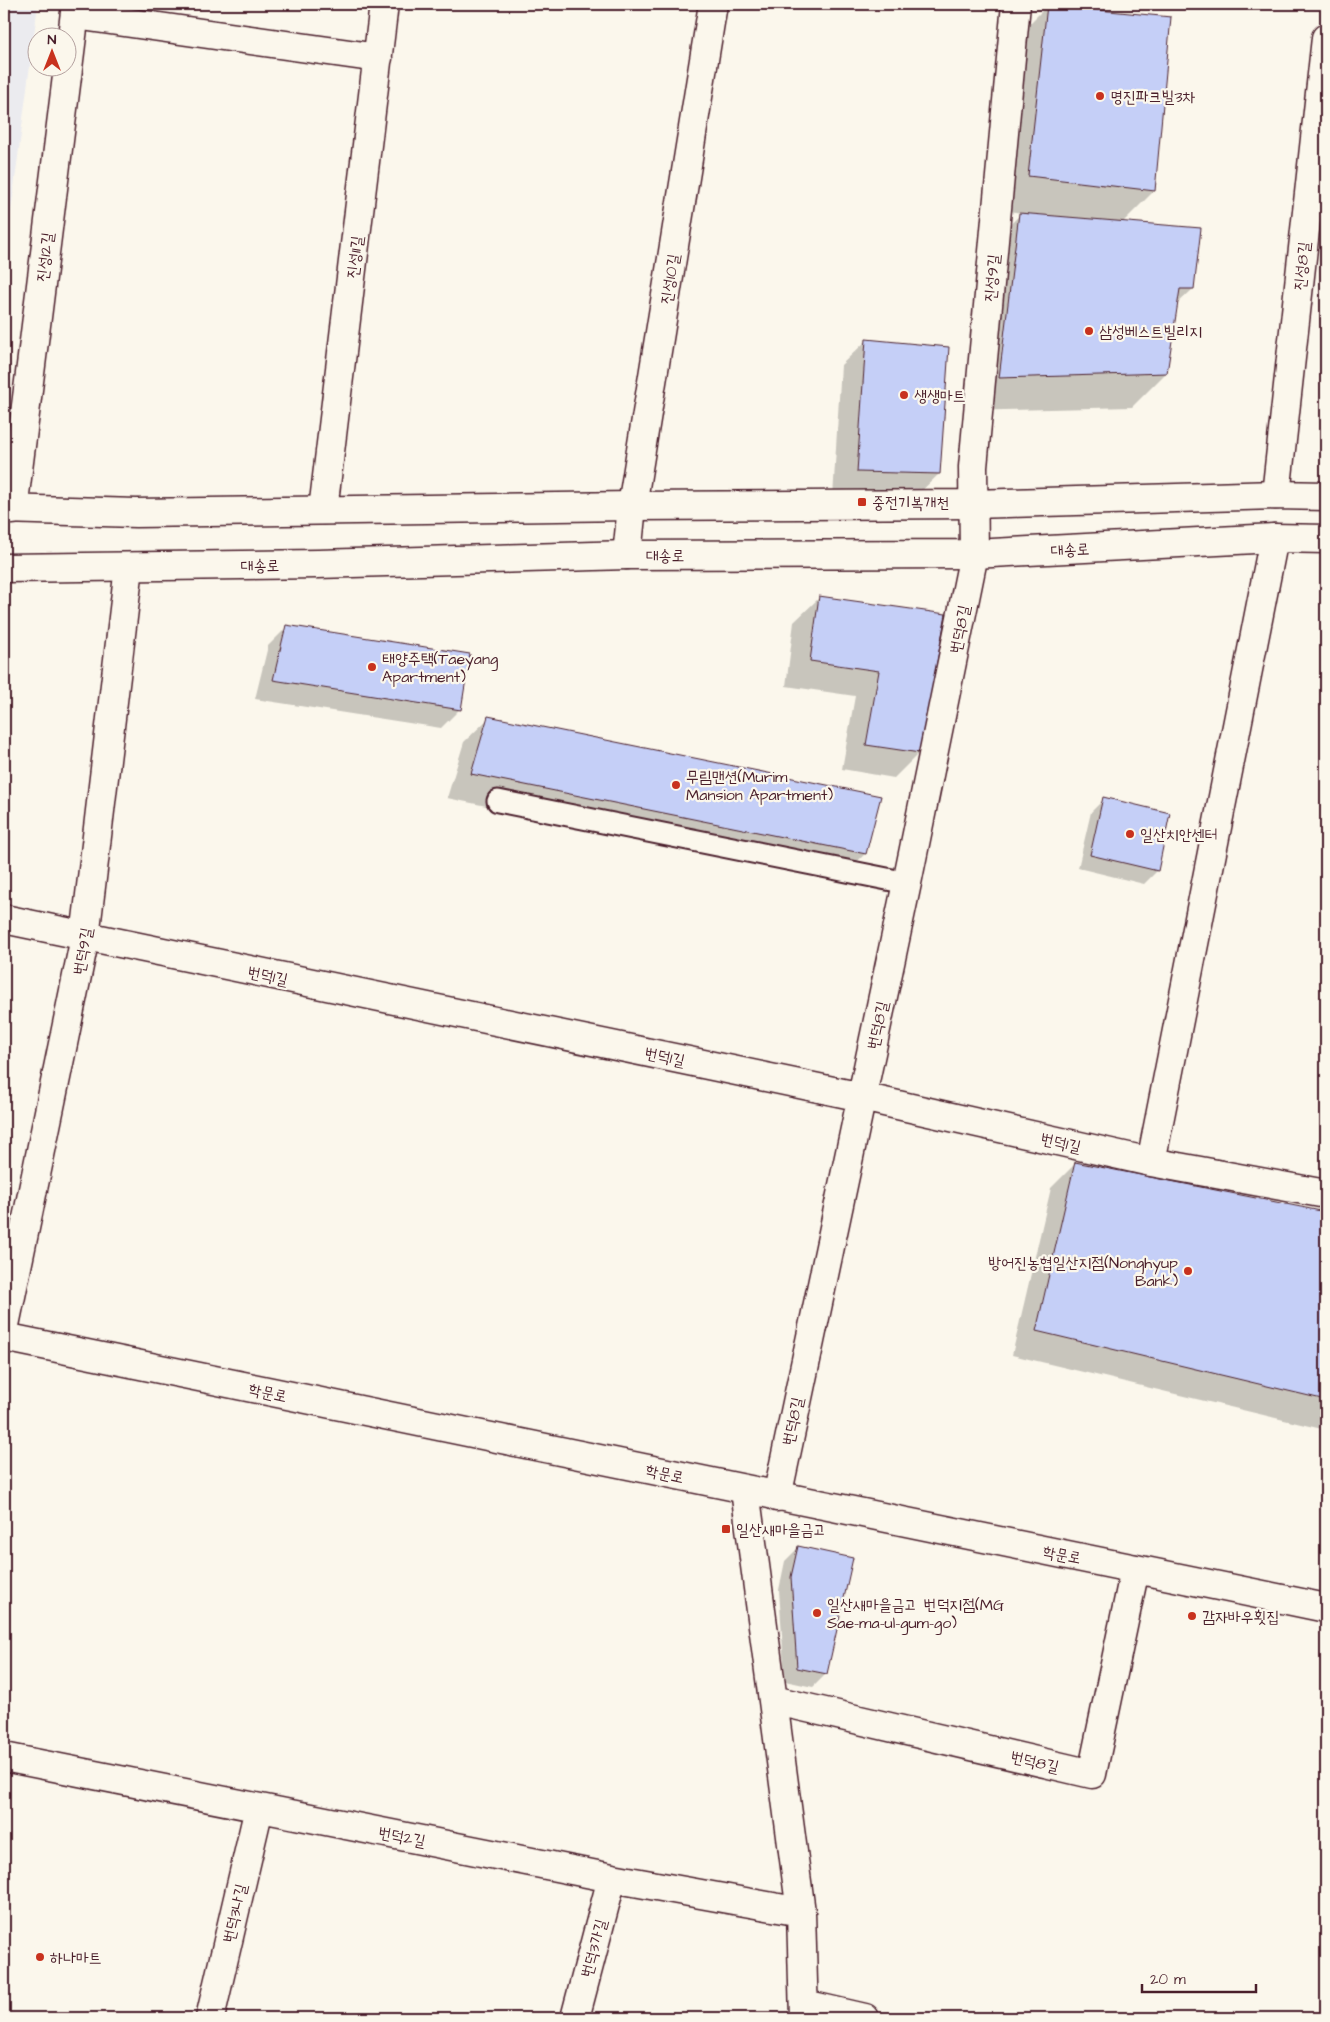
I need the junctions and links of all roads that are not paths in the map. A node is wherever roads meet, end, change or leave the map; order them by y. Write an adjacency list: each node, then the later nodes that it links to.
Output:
1 (384, 4): 6 (street, 진성11길)
2 (714, 4): 10 (street, 진성10길)
3 (1016, 4): 9 (street, 진성9길)
4 (75, 10): 6 (street); 11 (street, 진성12길)
5 (1326, 38): 7 (street, 진성8길)
6 (378, 58): 12 (street, 진성11길)
7 (1276, 495): 8 (street); 9 (street)
8 (1326, 496)
9 (973, 504): 10 (street); 15 (street, 진성9길)
10 (632, 506): 12 (street); 16 (street, 진성10길)
11 (8, 510): 12 (street)
12 (324, 510)
13 (1274, 538): 14 (street, 대송로); 15 (street, 대송로); 24 (street)
14 (1326, 539)
15 (974, 554): 16 (street, 대송로); 20 (street, 번덕8길)
16 (627, 555): 17 (street, 대송로)
17 (129, 567): 18 (street, 대송로); 22 (street, 번덕9길)
18 (4, 568)
19 (498, 801): 20 (lane)
20 (907, 883): 23 (street, 번덕8길)
21 (4, 919): 22 (street, 번덕1길)
22 (85, 937): 23 (street, 번덕1길); 26 (street, 번덕9길)
23 (862, 1097): 24 (street, 번덕1길); 29 (street, 번덕8길)
24 (1151, 1162): 25 (street, 번덕1길)
25 (1326, 1194)
26 (4, 1330)
27 (4, 1337): 28 (street, 학문로)
28 (745, 1490): 29 (street, 학문로); 32 (street)
29 (776, 1496): 30 (street, 학문로)
30 (1135, 1569): 31 (street, 학문로); 32 (street, 번덕8길)
31 (1326, 1608)
32 (773, 1700): 36 (street)
33 (4, 1757): 34 (street, 번덕2길)
34 (259, 1808): 35 (street, 번덕2길); 38 (street, 번덕3나길)
35 (612, 1878): 36 (street, 번덕2길); 39 (street, 번덕3가길)
36 (801, 1912): 37 (street)
37 (804, 2011): 40 (street)
38 (210, 2018)
39 (575, 2018)
40 (865, 2018)

